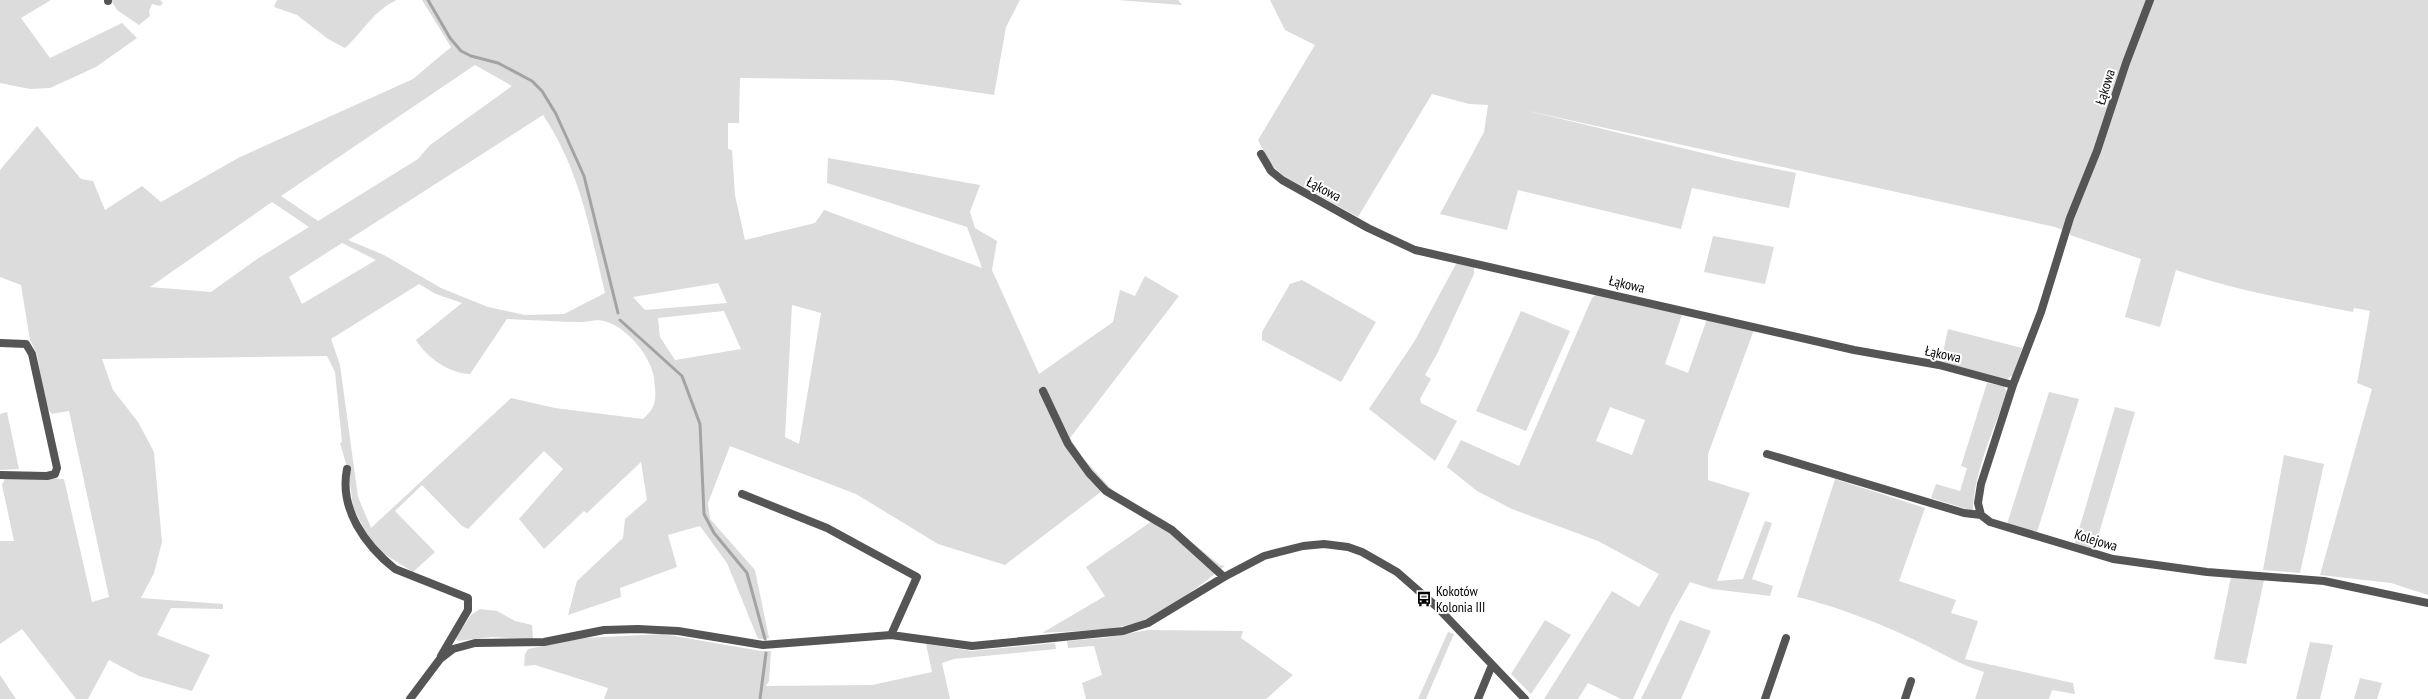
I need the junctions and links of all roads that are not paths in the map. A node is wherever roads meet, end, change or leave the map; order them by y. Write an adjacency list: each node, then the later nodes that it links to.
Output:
1 (2150, 0): 4 (street, Łąkowa)
2 (1261, 154): 4 (street, Łąkowa)
3 (0, 343): 8 (street)
4 (2013, 385): 10 (street, Łąkowa)
5 (1044, 391): 11 (street)
6 (1767, 454): 10 (street, Kolejowa)
7 (347, 469): 15 (street)
8 (0, 474)
9 (742, 494): 13 (street)
10 (1981, 515): 12 (street, Kolejowa)
11 (1224, 577): 13 (street); 16 (street)
12 (2428, 603)
13 (891, 635): 15 (street)
14 (1786, 638): 21 (street)
15 (440, 659): 18 (street)
16 (1492, 665): 19 (street); 20 (street)
17 (1911, 681): 22 (street)
18 (410, 699)
19 (1478, 699)
20 (1525, 699)
21 (1765, 699)
22 (1905, 699)

